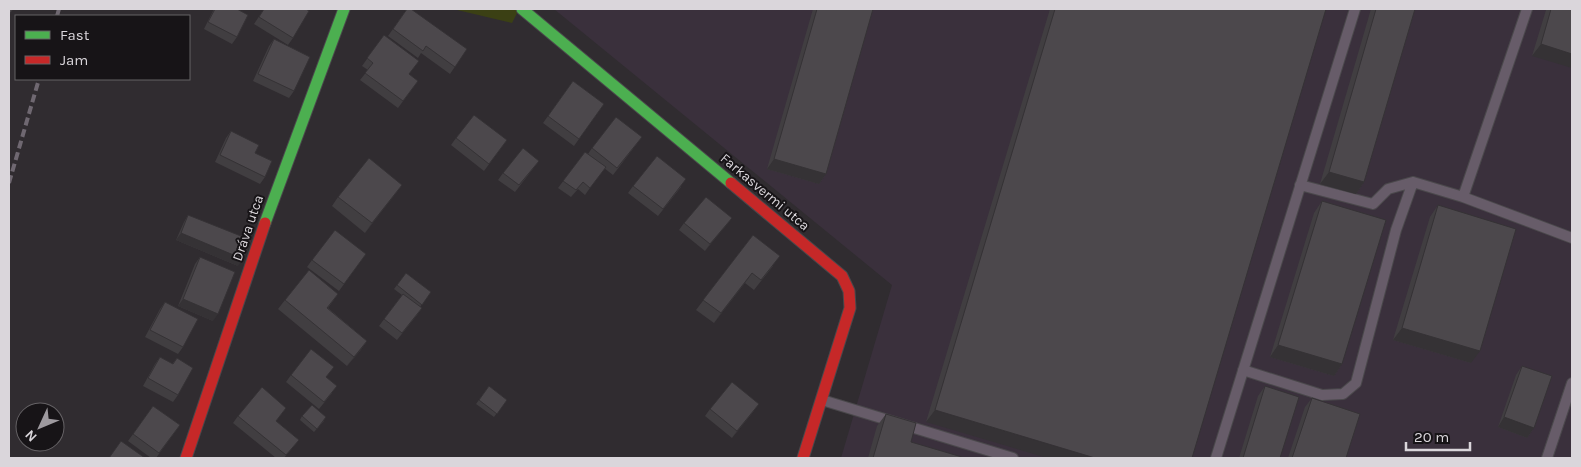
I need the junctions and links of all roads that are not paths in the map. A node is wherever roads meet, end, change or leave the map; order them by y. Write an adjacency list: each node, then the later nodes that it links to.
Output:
1 (344, 9): 12 (street, Dráva utca)
2 (522, 9): 11 (street, Farkasvermi utca)
3 (1355, 9): 6 (lane)
4 (1527, 9): 7 (lane)
5 (1413, 182): 6 (lane); 7 (lane); 9 (lane)
6 (1300, 185): 9 (lane)
7 (1463, 197): 8 (lane)
8 (1572, 238)
9 (1243, 370): 15 (lane)
10 (1572, 383): 16 (lane)
11 (821, 400): 13 (street, Farkasvermi utca); 14 (lane)
12 (186, 458)
13 (803, 458)
14 (1013, 458)
15 (1216, 458)
16 (1547, 458)

